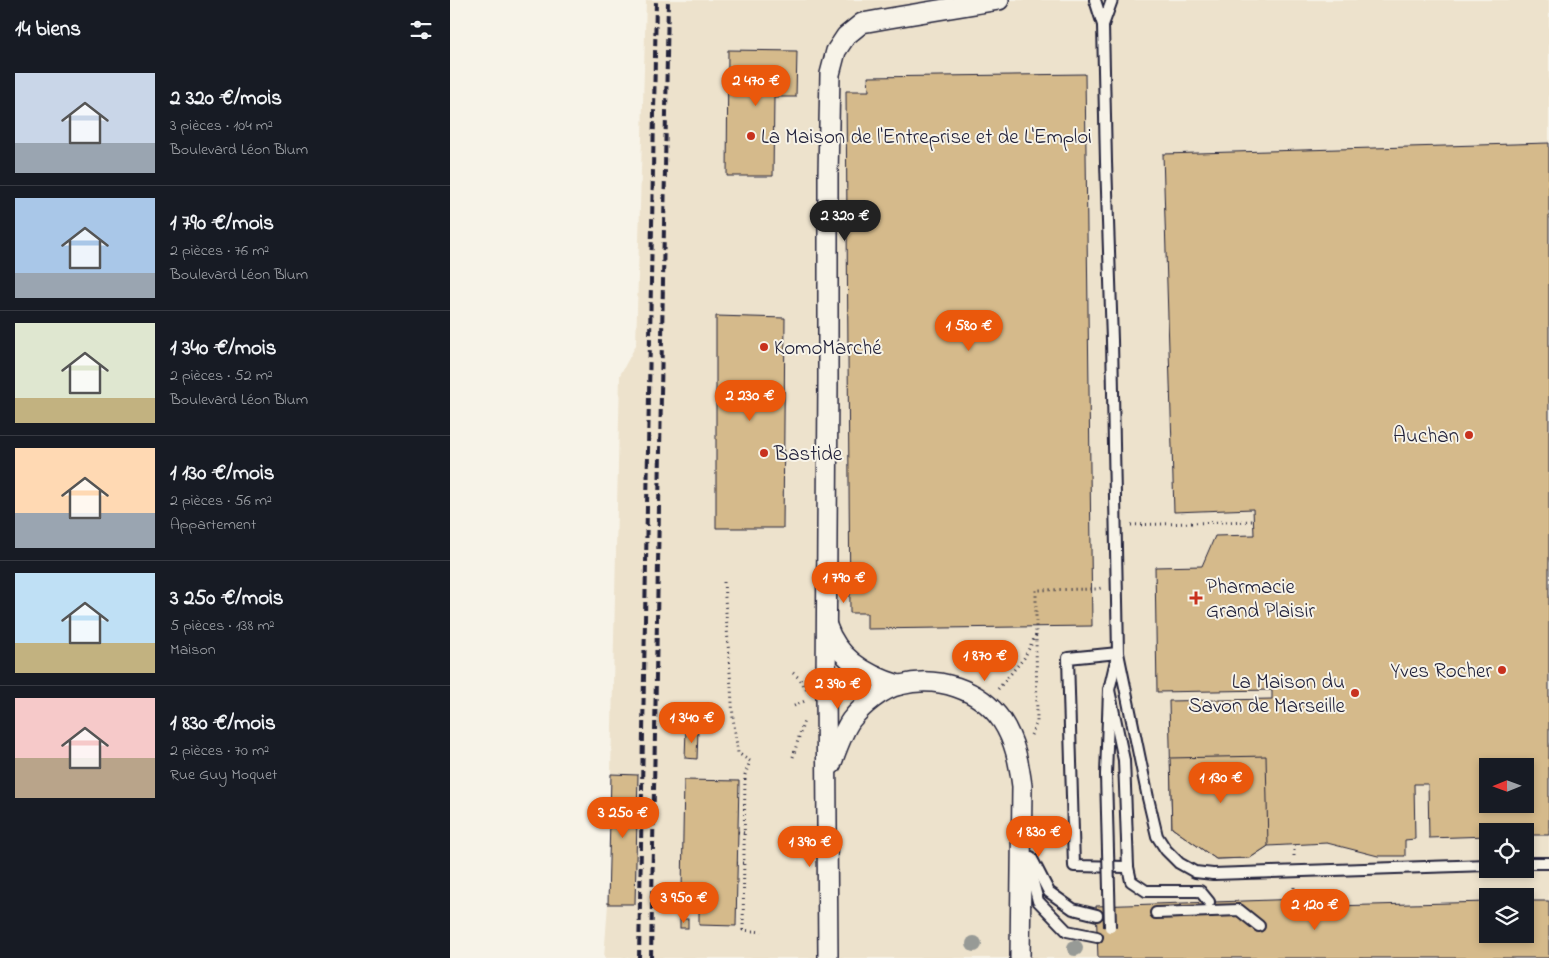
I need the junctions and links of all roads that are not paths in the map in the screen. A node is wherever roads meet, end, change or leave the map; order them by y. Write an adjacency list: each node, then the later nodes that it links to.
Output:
1 (997, 0): 5 (street)
2 (1095, 0): 4 (lane)
3 (1112, 0): 4 (lane)
4 (1104, 25): 6 (lane)
5 (827, 625): 7 (street); 9 (street)
6 (1118, 653): 8 (lane); 13 (lane, bridge); 14 (lane)
7 (899, 685): 9 (street); 10 (street)
8 (1109, 690): 14 (lane); 19 (lane, bridge)
9 (827, 778): 21 (street)
10 (1022, 841): 17 (lane); 20 (lane); 22 (street)
11 (1549, 862): 12 (lane)
12 (1534, 863)
13 (1479, 865)
14 (1128, 867): 15 (lane)
15 (1209, 902)
16 (1156, 913): 18 (lane)
17 (1097, 915)
18 (1259, 926)
19 (1110, 927)
20 (1098, 937)
21 (828, 958)
22 (1020, 958)

